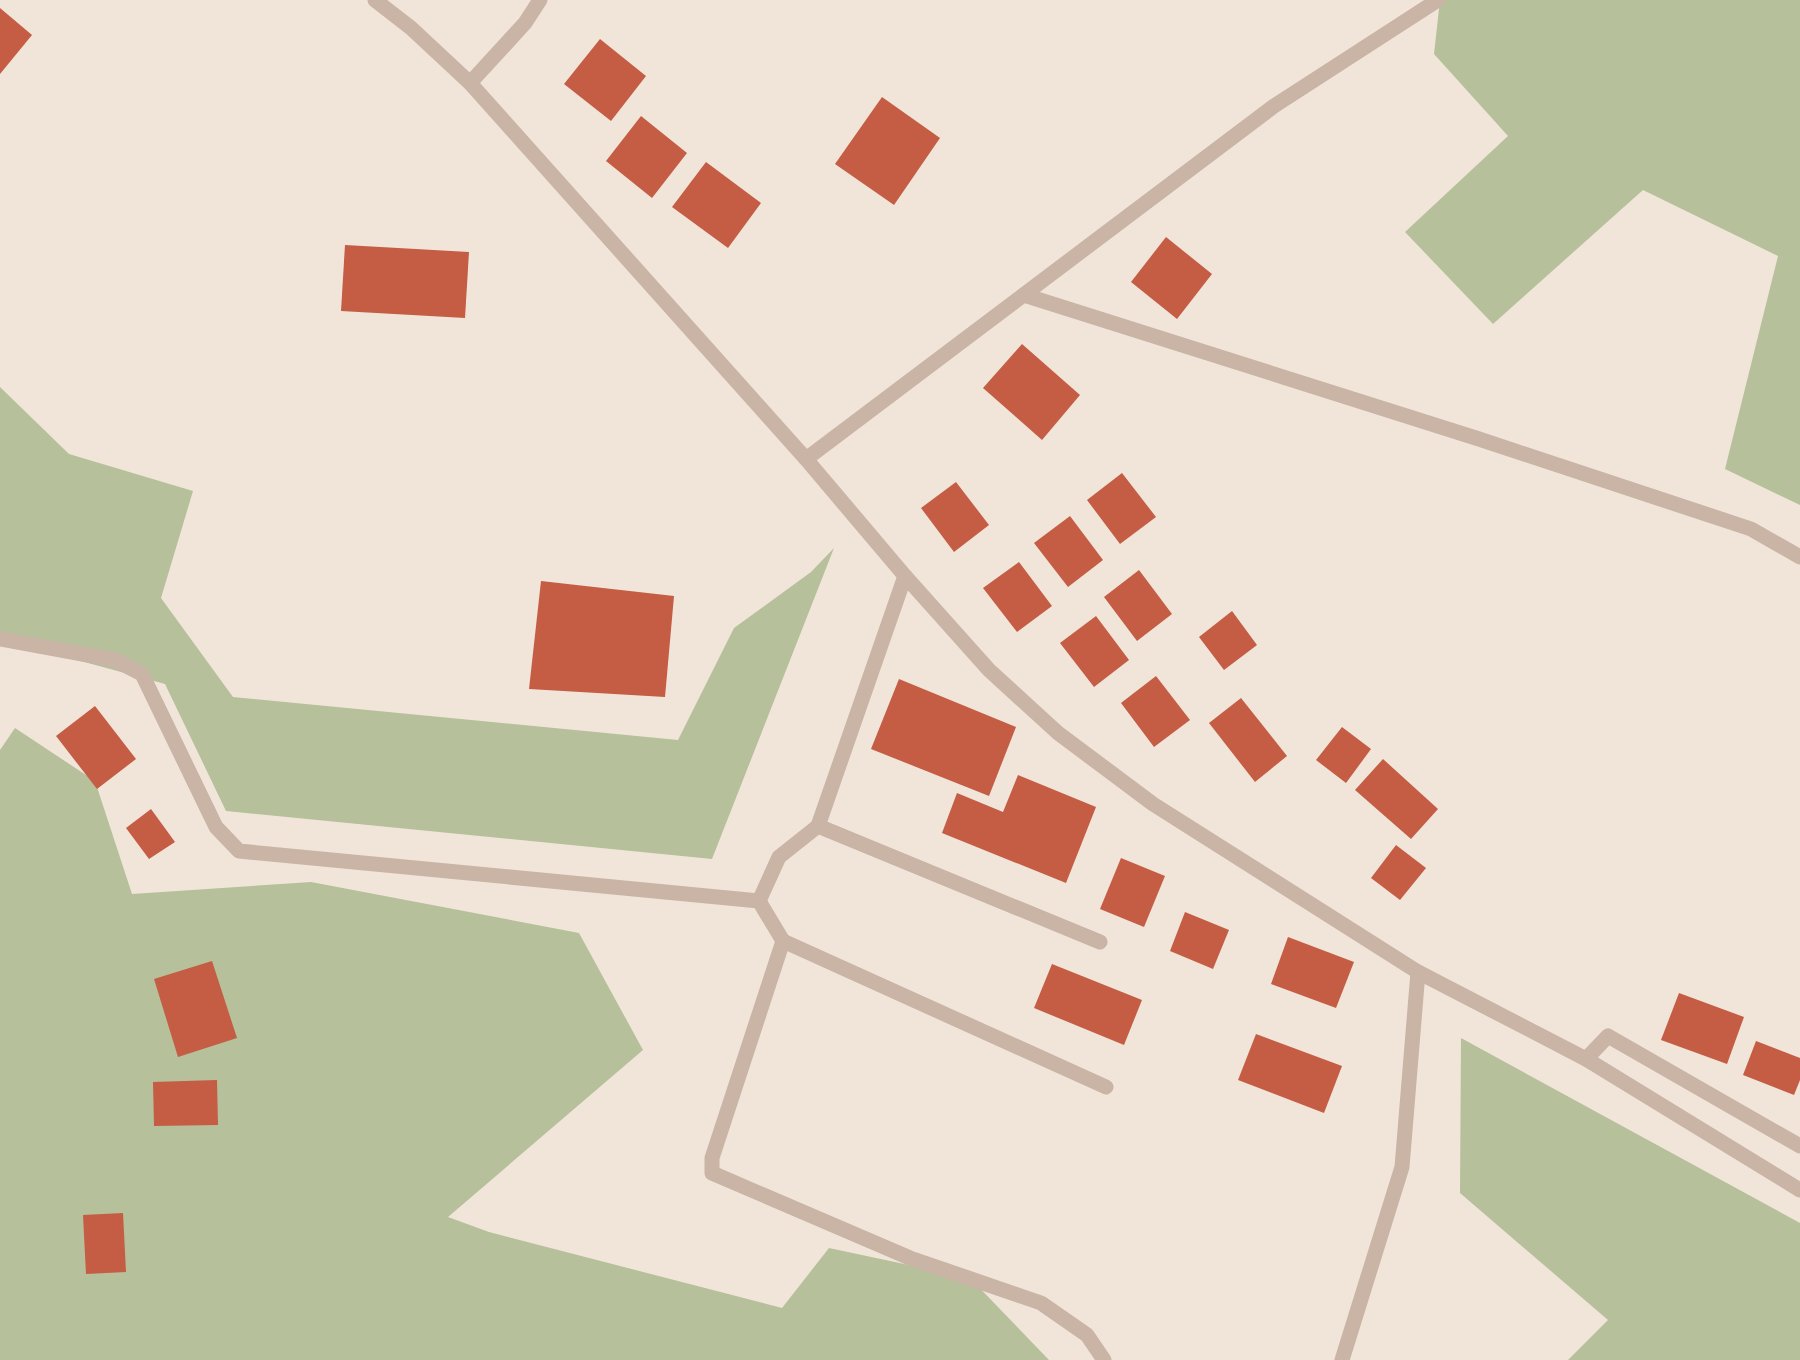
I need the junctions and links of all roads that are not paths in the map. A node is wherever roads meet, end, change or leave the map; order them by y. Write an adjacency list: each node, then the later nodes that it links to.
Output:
1 (375, 0): 4 (street)
2 (540, 0): 4 (street)
3 (1438, 0): 5 (street)
4 (470, 83): 6 (street)
5 (1024, 295): 6 (street); 7 (street)
6 (806, 459): 8 (street)
7 (1800, 557)
8 (905, 576): 10 (street); 14 (street)
9 (0, 639): 11 (street)
10 (818, 826): 11 (street); 13 (street)
11 (759, 901): 12 (street)
12 (783, 941): 16 (street); 19 (street)
13 (1100, 942)
14 (1418, 972): 15 (street); 20 (street)
15 (1586, 1059): 17 (street); 18 (street)
16 (1106, 1088)
17 (1800, 1146)
18 (1800, 1190)
19 (1104, 1360)
20 (1342, 1360)

